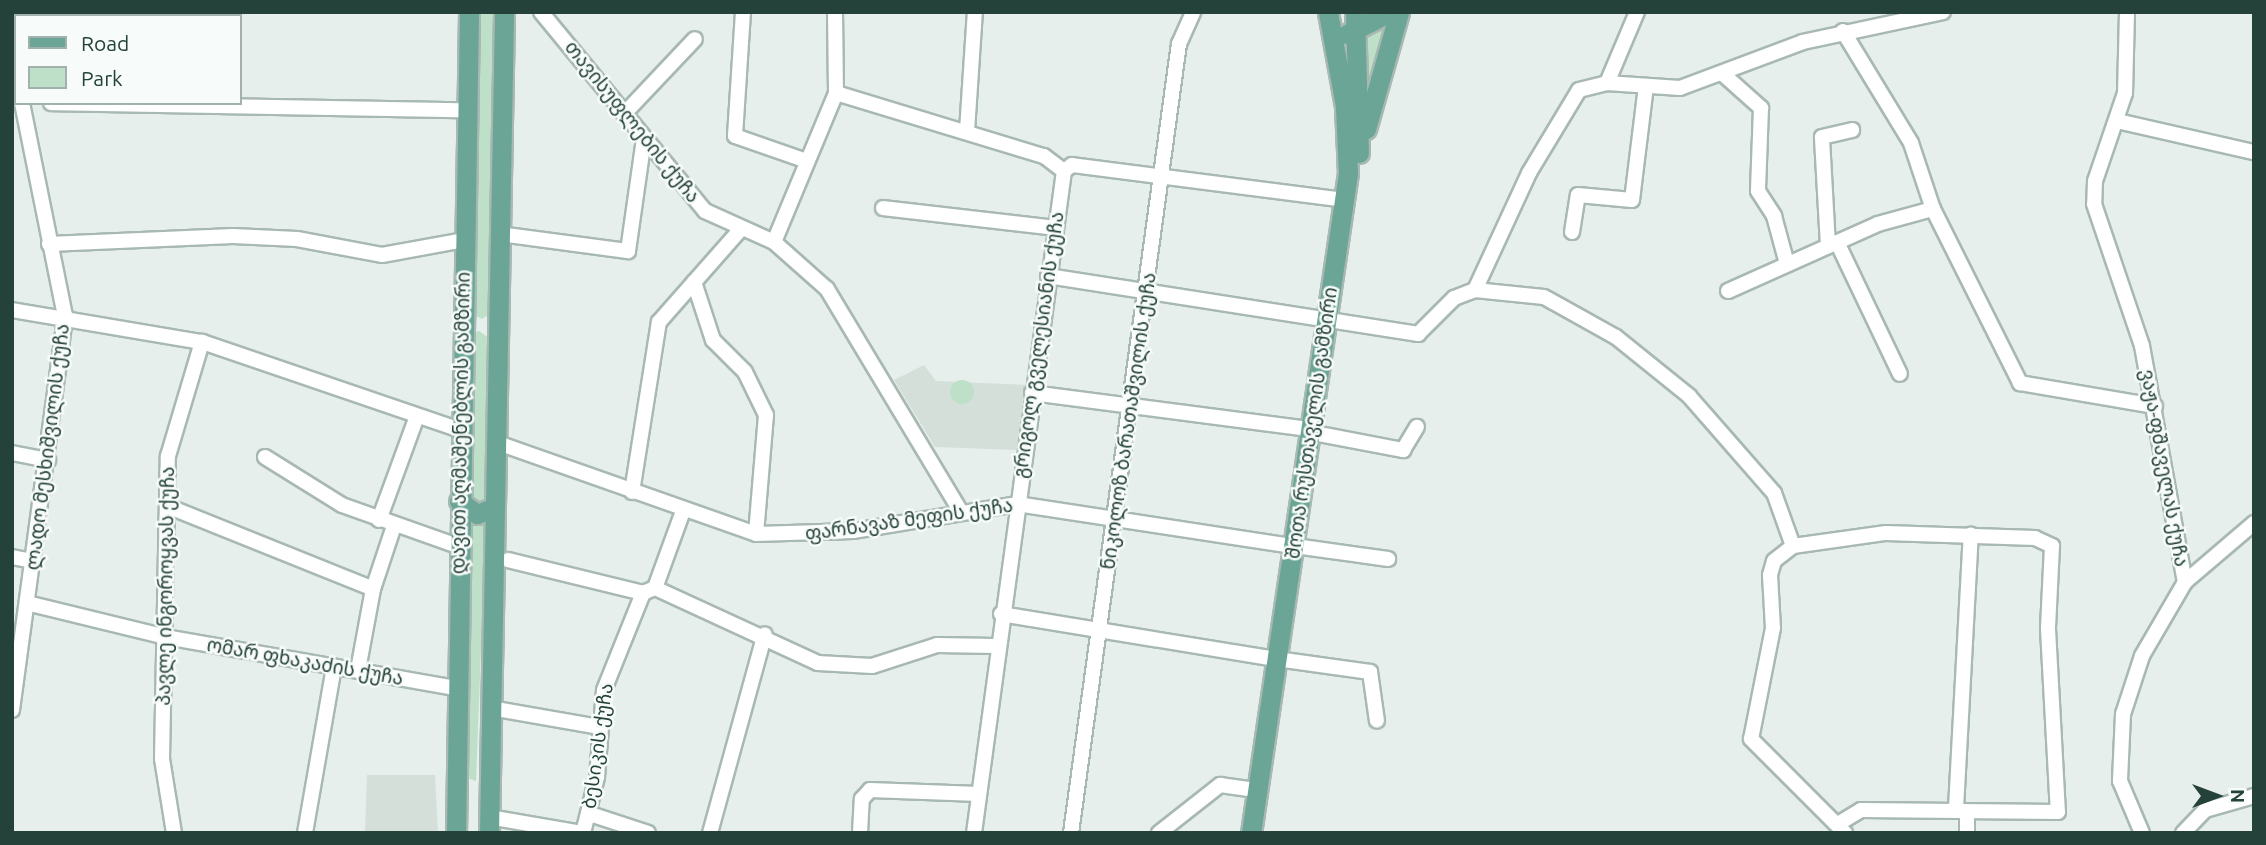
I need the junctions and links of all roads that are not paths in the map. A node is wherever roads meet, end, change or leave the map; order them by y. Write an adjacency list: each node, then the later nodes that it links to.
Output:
1 (469, 12): 24 (main road, დავით აღმაშენებლის გამზირი)
2 (504, 12): 43 (main road, დავით აღმაშენებლის გამზირი)
3 (743, 12): 34 (street)
4 (835, 12): 21 (street)
5 (975, 12): 28 (street)
6 (1193, 12): 36 (street, ნიკოლოზ ბარათაშვილის ქუჩა)
7 (1390, 12): 15 (main road)
8 (1399, 12): 30 (main road)
9 (1637, 12): 19 (street)
10 (1943, 12): 14 (street)
11 (2127, 12): 26 (street, ვაჟა-ფშაველას ქუჩა)
12 (549, 16): 25 (street, თავისუფლების ქუჩა)
13 (1332, 17): 15 (main road); 37 (main road, შოთა რუსთაველის გამზირი)
14 (1889, 17): 16 (street)
15 (1357, 21): 30 (main road, შოთა რუსთაველის გამზირი)
16 (1843, 31): 18 (street); 39 (street)
17 (695, 39): 25 (street)
18 (1724, 75): 20 (street); 48 (street)
19 (1607, 83): 20 (street); 51 (street)
20 (1646, 86): 42 (street)
21 (836, 93): 28 (street); 34 (street)
22 (22, 105): 33 (street, ლადო მესხიშვილის ქუჩა)
23 (170, 105): 24 (street)
24 (467, 110): 44 (main road, დავით აღმაშენებლის გამზირი)
25 (624, 114): 29 (street, თავისუფლების ქუჩა)
26 (2117, 121): 31 (street); 62 (street, ვაჟა-ფშაველას ქუჩა)
27 (1852, 130): 47 (street)
28 (967, 131): 35 (street)
29 (644, 138): 40 (street, თავისუფლების ქუჩა); 43 (street)
30 (1360, 150): 56 (main road, შოთა რუსთაველის გამზირი)
31 (2254, 152)
32 (12, 160): 33 (street)
33 (29, 160): 46 (street, ლადო მესხიშვილის ქუჩა)
34 (804, 160): 45 (street)
35 (1064, 172): 36 (street); 41 (street, გრიგოლ გველესიანის ქუჩა)
36 (1164, 176): 37 (street); 53 (street, ნიკოლოზ ბარათაშვილის ქუჩა)
37 (1345, 200): 56 (main road, შოთა რუსთაველის გამზირი)
38 (883, 208): 41 (street)
39 (1933, 209): 47 (street); 62 (street)
40 (743, 228): 45 (street, თავისუფლების ქუჩა); 50 (street)
41 (1056, 228): 49 (street, გრიგოლ გველესიანის ქუჩა)
42 (1572, 232)
43 (500, 234): 57 (main road, დავით აღმაშენებლის გამზირი)
44 (464, 240): 46 (street); 58 (main road, დავით აღმაშენებლის გამზირი)
45 (774, 242): 77 (street, თავისუფლების ქუჩა)
46 (49, 244): 55 (street, ლადო მესხიშვილის ქუჩა)
47 (1832, 244): 48 (street); 60 (street)
48 (1787, 264): 52 (street)
49 (1048, 276): 53 (street); 61 (street, გრიგოლ გველესიანის ქუჩა)
50 (694, 282): 72 (street); 83 (street)
51 (1475, 290): 56 (street); 86 (street)
52 (1728, 291)
53 (1148, 292): 56 (street); 63 (street, ნიკოლოზ ბარათაშვილის ქუჩა)
54 (12, 310): 55 (street)
55 (65, 316): 59 (street); 71 (street, ლადო მესხიშვილის ქუჩა)
56 (1331, 321): 67 (main road, შოთა რუსთაველის გამზირი)
57 (497, 328): 58 (main road); 68 (main road, დავით აღმაშენებლის გამზირი)
58 (463, 335): 66 (main road, დავით აღმაშენებლის გამზირი)
59 (202, 342): 64 (street); 75 (street, პავლე ინგოროყვას ქუჩა)
60 (1900, 374)
61 (1032, 393): 63 (street); 74 (street, გრიგოლ გველესიანის ქუჩა)
62 (2155, 405): 92 (street, ვაჟა-ფშაველას ქუჩა)
63 (1132, 407): 67 (street); 79 (street, ნიკოლოზ ბარათაშვილის ქუჩა)
64 (417, 416): 66 (street); 80 (street)
65 (1417, 427): 67 (street)
66 (461, 430): 73 (main road, დავით აღმაშენებლის გამზირი)
67 (1315, 431): 87 (main road, შოთა რუსთაველის გამზირი)
68 (495, 442): 72 (street, ფარნავაზ მეფის ქუჩა); 76 (main road, დავით აღმაშენებლის გამზირი)
69 (12, 453): 71 (street)
70 (265, 457): 80 (street)
71 (48, 460): 91 (street, ლადო მესხიშვილის ქუჩა)
72 (632, 492): 78 (street, ფარნავაზ მეფის ქუჩა)
73 (459, 501): 76 (main road); 85 (main road, დავით აღმაშენებლის გამზირი)
74 (1017, 503): 77 (street, ფარნავაზ მეფის ქუჩა); 79 (street, ფარნავაზ მეფის ქუჩა); 96 (street, გრიგოლ გველესიანის ქუჩა)
75 (167, 506): 93 (street); 99 (street, პავლე ინგოროყვას ქუჩა)
76 (493, 508): 106 (main road, დავით აღმაშენებლის გამზირი)
77 (960, 510): 83 (street, ფარნავაზ მეფის ქუჩა)
78 (684, 512): 83 (street, ფარნავაზ მეფის ქუჩა); 94 (street, ბესიკის ქუჩა)
79 (1115, 519): 87 (street, ფარნავაზ მეფის ქუჩა); 97 (street, ნიკოლოზ ბარათაშვილის ქუჩა)
80 (379, 520): 82 (street)
81 (2254, 523): 92 (street)
82 (394, 526): 85 (street); 93 (street)
83 (756, 534)
84 (1971, 534): 86 (street); 115 (street); 115 (street)
85 (458, 546): 104 (main road, დავით აღმაშენებლის გამზირი)
86 (1793, 546): 119 (street)
87 (1298, 547): 90 (street, ფარნავაზ მეფის ქუჩა); 101 (main road, შოთა რუსთაველის გამზირი)
88 (12, 557): 91 (street)
89 (508, 559): 94 (street)
90 (1388, 559)
91 (32, 561): 95 (street, ლადო მესხიშვილის ქუჩა)
92 (2185, 582): 132 (street, ვაჟა-ფშაველას ქუჩა)
93 (373, 589): 103 (street)
94 (649, 591): 98 (street); 109 (street, ბესიკის ქუჩა)
95 (31, 604): 99 (street, ომარ ფხაკაძის ქუჩა); 105 (street, ლადო მესხიშვილის ქუჩა)
96 (1001, 614): 97 (street); 100 (street, გრიგოლ გველესიანის ქუჩა)
97 (1098, 633): 101 (street); 127 (street, ნიკოლოზ ბარათაშვილის ქუჩა)
98 (765, 634): 100 (street); 124 (street)
99 (166, 637): 102 (street, ომარ ფხაკაძის ქუჩა); 120 (street, პავლე ინგოროყვას ქუჩა)
100 (995, 646): 113 (street, გრიგოლ გველესიანის ქუჩა)
101 (1280, 660): 108 (street); 112 (main road, შოთა რუსთაველის გამზირი); 130 (main road, შოთა რუსთაველის გამზირი)
102 (334, 666): 103 (street, ომარ ფხაკაძის ქუჩა); 121 (street)
103 (358, 670): 104 (street, ომარ ფხაკაძის ქუჩა)
104 (456, 688): 110 (main road, დავით აღმაშენებლის გამზირი)
105 (15, 690): 107 (street, ლადო მესხიშვილის ქუჩა)
106 (491, 708): 109 (street); 111 (main road, დავით აღმაშენებლის გამზირი)
107 (12, 710)
108 (1377, 721)
109 (600, 727): 116 (street, ბესიკის ქუჩა)
110 (455, 778): 111 (main road); 117 (main road, დავით აღმაშენებლის გამზირი)
111 (490, 778): 118 (main road, დავით აღმაშენებლის გამზირი)
112 (1256, 790): 128 (street); 129 (main road, შოთა რუსთაველის გამზირი)
113 (979, 794): 125 (street); 126 (street, გრიგოლ გველესიანის ქუჩა)
114 (2254, 796): 133 (street)
115 (1961, 812): 119 (street); 131 (street)
116 (590, 814): 122 (street, ბესიკის ქუჩა); 123 (street)
117 (456, 825): 118 (main road)
118 (489, 825): 122 (street)
119 (1842, 828)
120 (174, 833)
121 (305, 833)
122 (583, 833)
123 (648, 833)
124 (710, 833)
125 (860, 833)
126 (974, 833)
127 (1071, 833)
128 (1159, 833)
129 (1251, 833)
130 (1258, 833)
131 (1967, 833)
132 (2142, 833)
133 (2183, 833)

